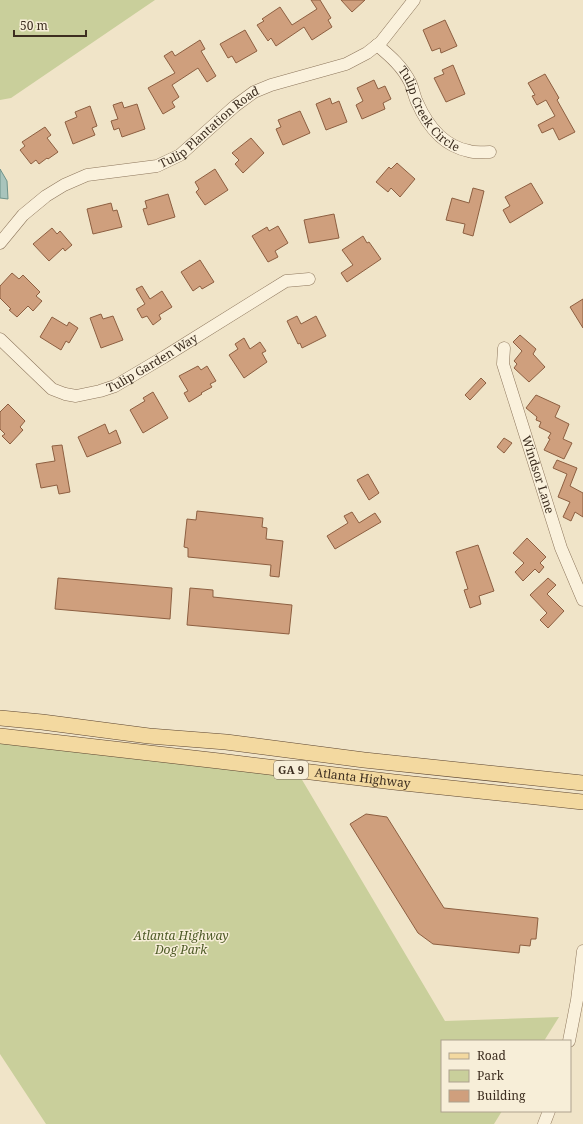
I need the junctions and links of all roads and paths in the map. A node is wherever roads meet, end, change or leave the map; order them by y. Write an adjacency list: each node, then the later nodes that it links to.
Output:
1 (414, 0): 2 (street, Tulip Plantation Road)
2 (377, 45): 3 (street, Tulip Creek Circle); 4 (street, Tulip Plantation Road)
3 (490, 152)
4 (0, 243)
5 (309, 279): 6 (street, Tulip Garden Way)
6 (0, 339)
7 (504, 348): 8 (street, Windsor Lane)
8 (583, 600)
9 (0, 718): 11 (main road, Atlanta Highway / GA 9)
10 (0, 736): 12 (main road, Atlanta Highway / GA 9)
11 (583, 783)
12 (583, 802)
13 (583, 951): 14 (street)
14 (569, 1040)
15 (549, 1112): 16 (street)
16 (544, 1124)

